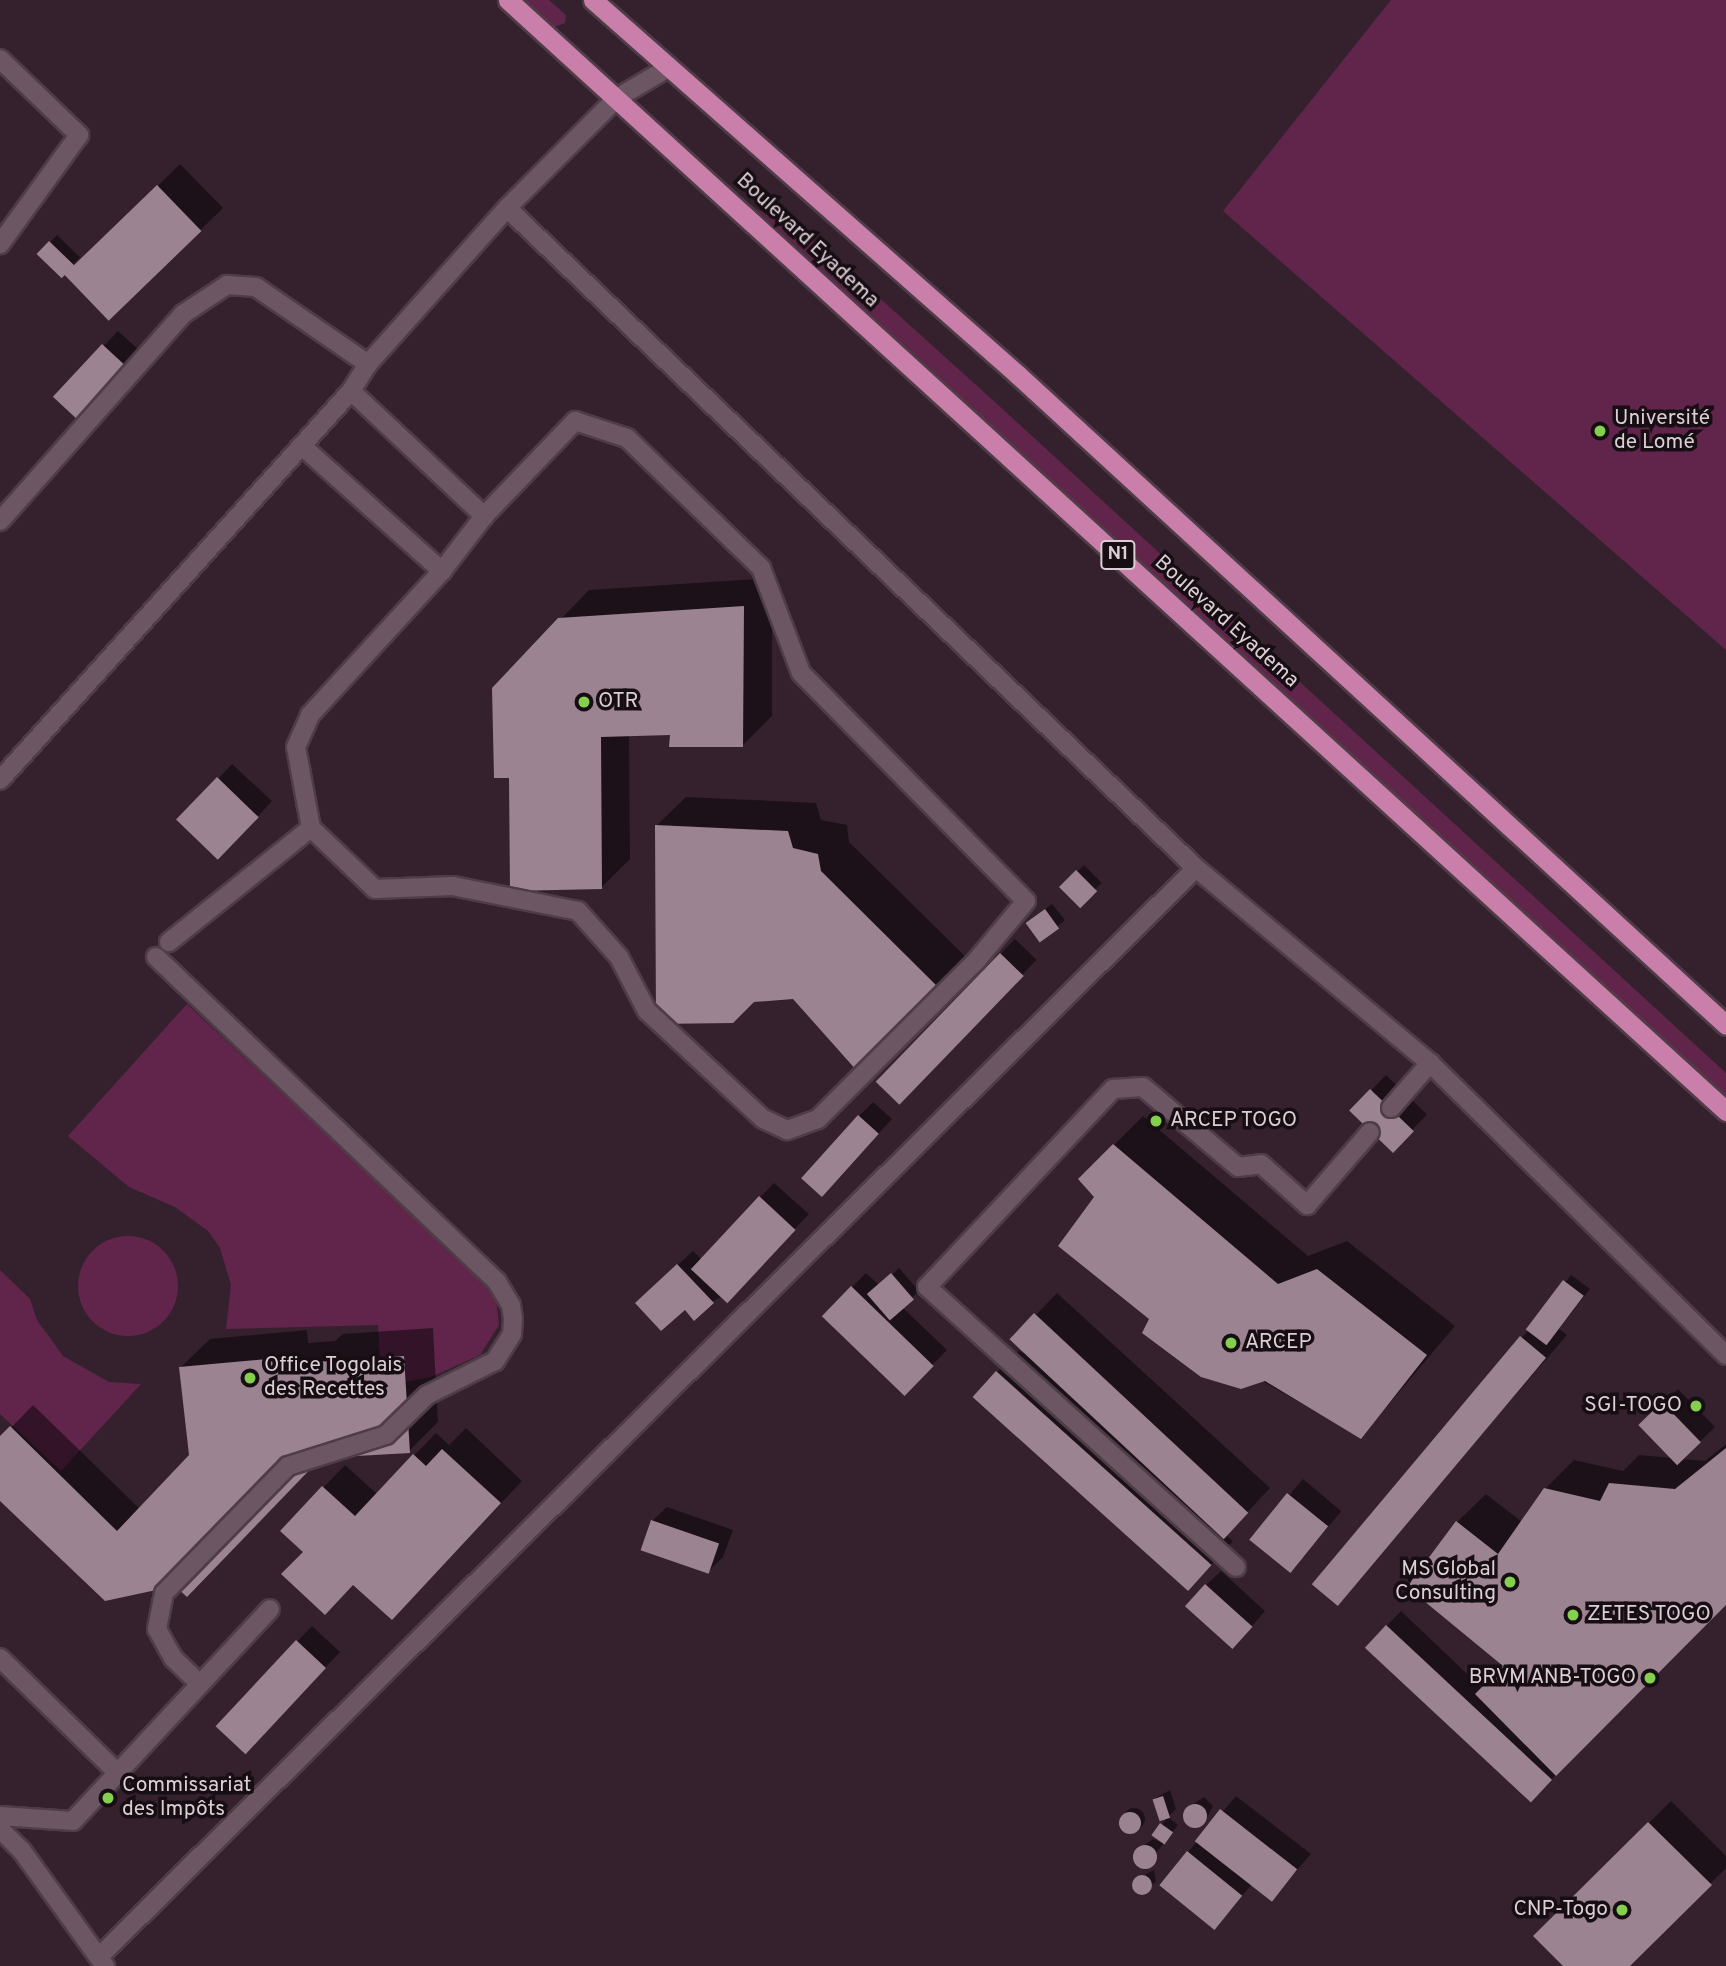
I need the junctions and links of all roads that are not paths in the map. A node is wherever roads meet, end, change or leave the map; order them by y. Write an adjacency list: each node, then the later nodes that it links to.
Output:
1 (508, 0): 5 (highway, Boulevard Eyadema / N1)
2 (593, 0): 4 (highway, Boulevard Eyadema)
3 (0, 59): 7 (street)
4 (668, 68): 5 (street); 19 (highway, Boulevard Eyadema)
5 (617, 98): 6 (street); 22 (highway, Boulevard Eyadema / N1)
6 (507, 208): 8 (street); 16 (street)
7 (0, 244)
8 (368, 364): 9 (street); 12 (street)
9 (351, 391): 10 (street); 11 (street)
10 (302, 446): 13 (street); 14 (street)
11 (484, 516): 13 (street); 15 (street)
12 (0, 521)
13 (442, 570): 15 (street)
14 (0, 780)
15 (311, 828): 17 (street)
16 (1196, 868): 20 (street); 32 (street)
17 (169, 942)
18 (156, 957): 28 (street)
19 (1726, 1025)
20 (1430, 1063): 21 (street); 24 (street)
21 (1391, 1108)
22 (1726, 1111)
23 (1370, 1132): 25 (street)
24 (1726, 1355)
25 (1236, 1567)
26 (270, 1609): 28 (street)
27 (0, 1658): 29 (street)
28 (200, 1684): 29 (street)
29 (117, 1772): 30 (street)
30 (0, 1816)
31 (0, 1829): 32 (street)
32 (103, 1961)

